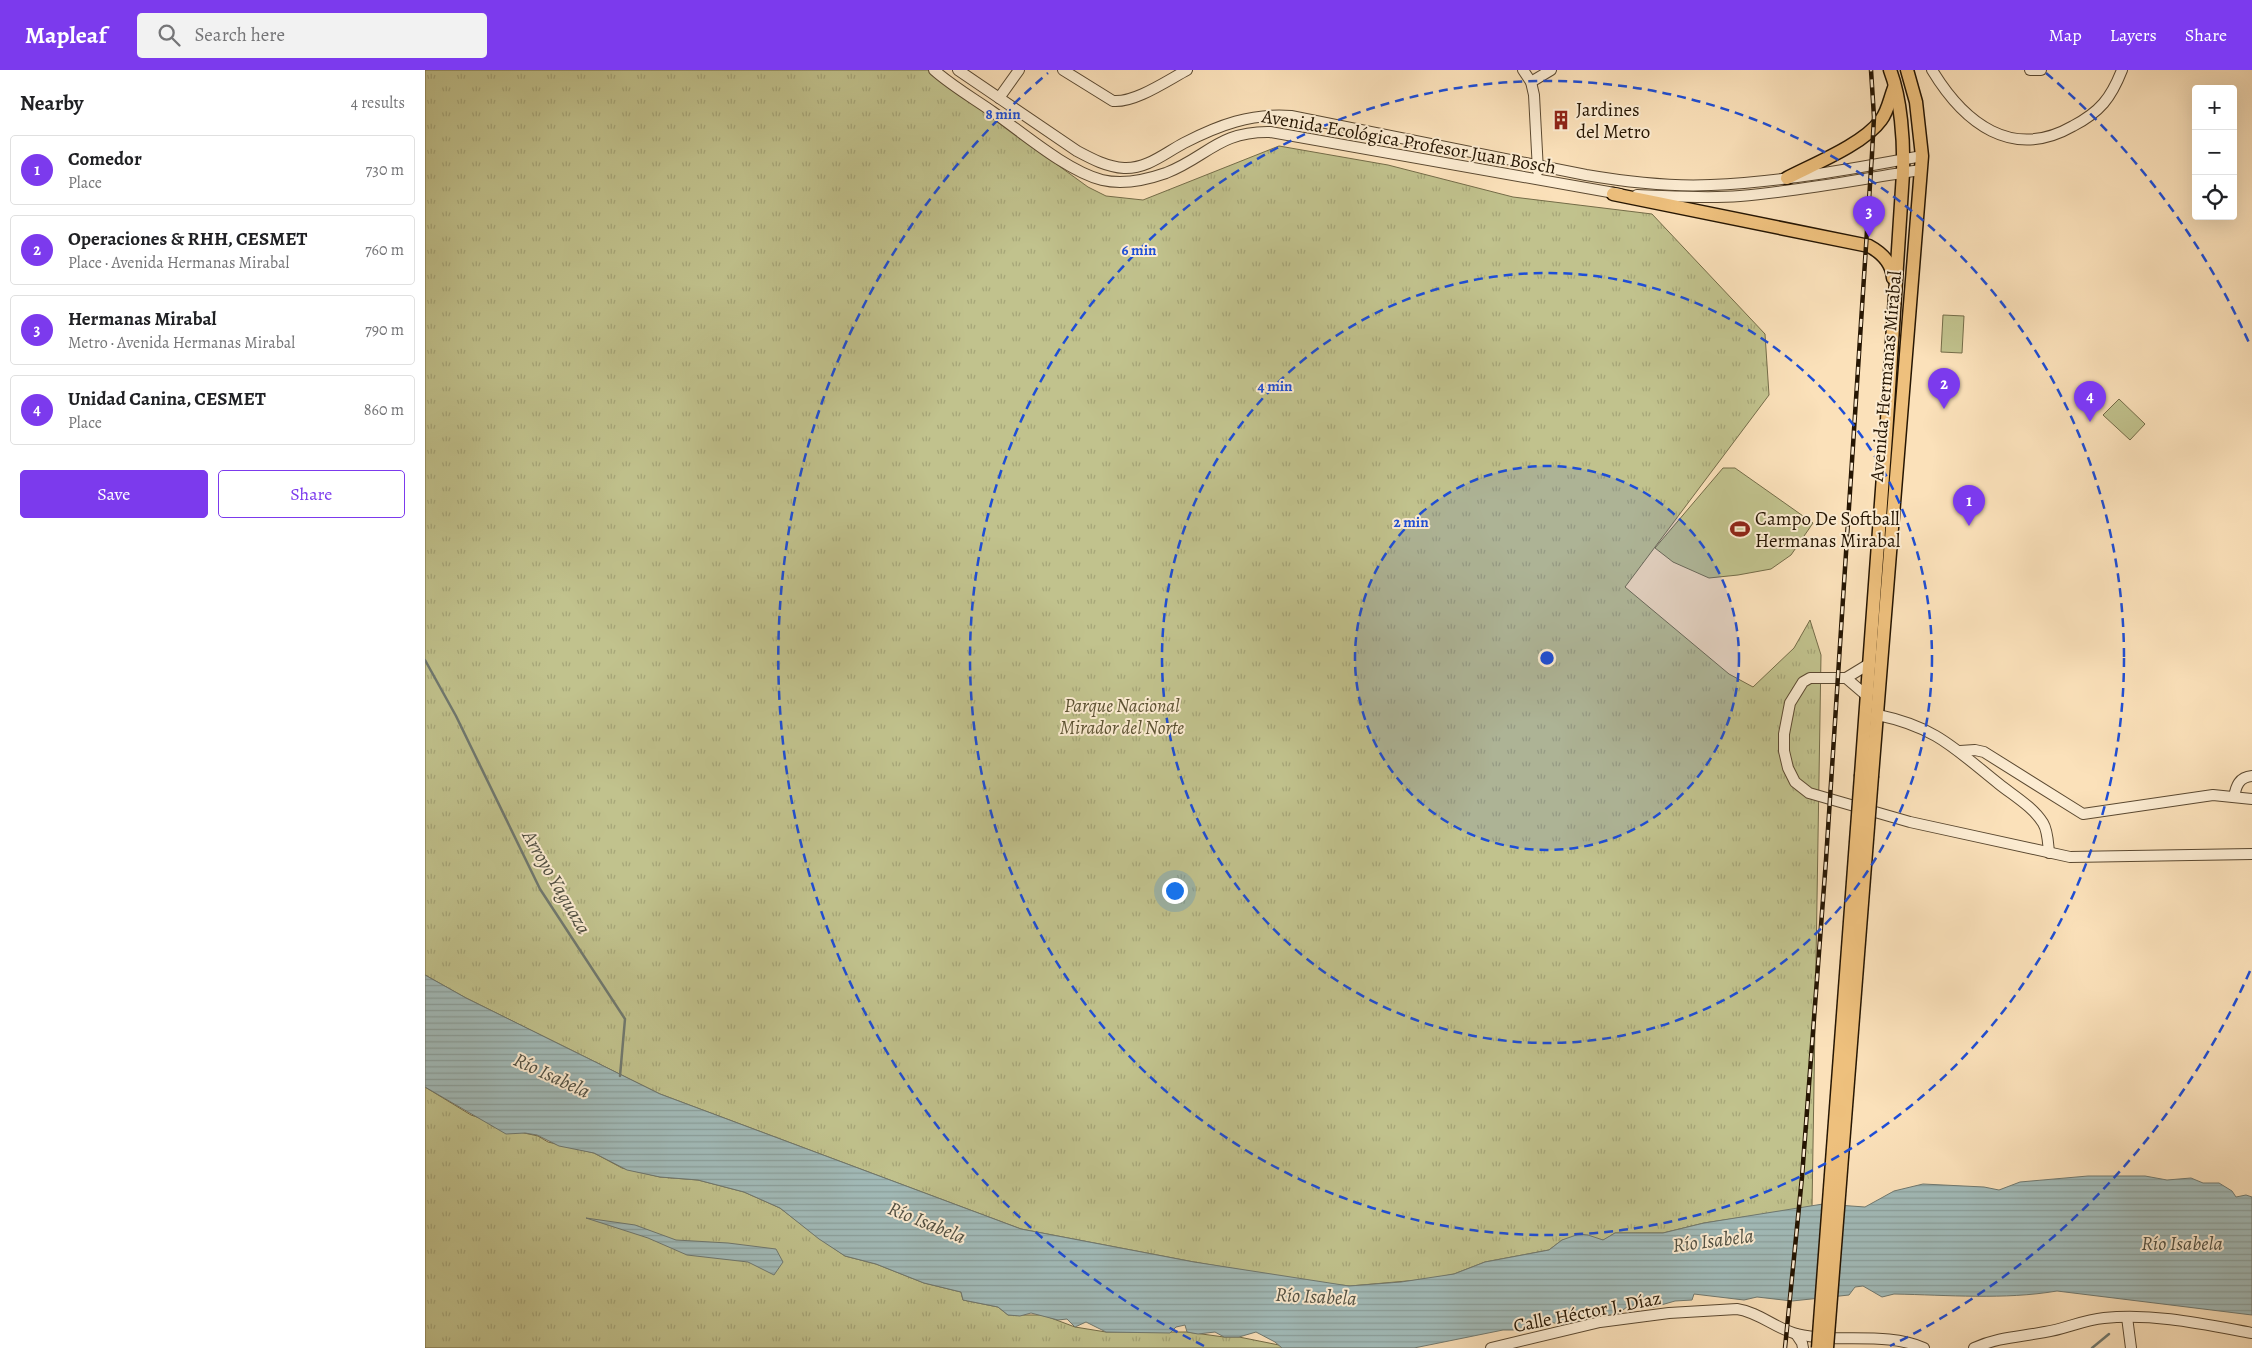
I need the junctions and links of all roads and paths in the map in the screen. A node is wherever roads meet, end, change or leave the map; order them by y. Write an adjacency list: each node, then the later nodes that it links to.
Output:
1 (934, 70): 19 (street, Avenida Ecológica Profesor Juan Bosch)
2 (958, 70): 16 (street, Avenida Ecológica Profesor Juan Bosch)
3 (1019, 70): 16 (street)
4 (1063, 70): 5 (street)
5 (1187, 70)
6 (1523, 70): 14 (street)
7 (1551, 70): 14 (street)
8 (1890, 70): 15 (main road, Avenida Hermanas Mirabal)
9 (1907, 70): 18 (main road, Avenida Hermanas Mirabal)
10 (1932, 70): 13 (street)
11 (2030, 70): 12 (street)
12 (2041, 70)
13 (2122, 70)
14 (1531, 82): 21 (street)
15 (1895, 83): 20 (main road, Avenida Hermanas Mirabal); 24 (main road)
16 (999, 98): 17 (street, Avenida Ecológica Profesor Juan Bosch)
17 (1183, 144): 19 (street); 21 (street, Avenida Ecológica Profesor Juan Bosch)
18 (1921, 156): 20 (street, Avenida Ecológica Profesor Juan Bosch); 22 (main road, Avenida Hermanas Mirabal)
19 (1193, 158): 25 (street, Avenida Ecológica Profesor Juan Bosch)
20 (1903, 159): 23 (main road, Avenida Hermanas Mirabal); 24 (street, Avenida Ecológica Profesor Juan Bosch)
21 (1537, 166): 24 (street, Avenida Ecológica Profesor Juan Bosch); 25 (street)
22 (1921, 170): 23 (street, Avenida Ecológica Profesor Juan Bosch); 31 (main road, Avenida Hermanas Mirabal)
23 (1903, 173): 26 (street, Avenida Ecológica Profesor Juan Bosch); 27 (main road, Avenida Hermanas Mirabal)
24 (1787, 178)
25 (1539, 180): 26 (street, Avenida Ecológica Profesor Juan Bosch)
26 (1613, 194): 27 (main road)
27 (1895, 301): 28 (main road, Avenida Hermanas Mirabal)
28 (1869, 664): 29 (street); 30 (main road, Avenida Hermanas Mirabal)
29 (1846, 678): 30 (street); 37 (street)
30 (1867, 696): 33 (main road, Avenida Hermanas Mirabal)
31 (1878, 715): 32 (street); 33 (main road, Avenida Hermanas Mirabal)
32 (1960, 751): 35 (street); 37 (street)
33 (1867, 775): 45 (main road, bridge); 46 (main road, bridge)
34 (2252, 776): 35 (street)
35 (2234, 797): 36 (street)
36 (2252, 799)
37 (2049, 853): 38 (street)
38 (2252, 854)
39 (2127, 1317): 40 (street); 48 (street); 49 (street)
40 (2252, 1333)
41 (1796, 1334): 42 (street, Calle Héctor J. Díaz); 43 (street, Calle Héctor J. Díaz); 44 (street)
42 (1839, 1344): 47 (street, Calle Héctor J. Díaz)
43 (1491, 1348)
44 (1803, 1348)
45 (1818, 1348)
46 (1827, 1348)
47 (1924, 1348)
48 (1974, 1348)
49 (2131, 1348)

